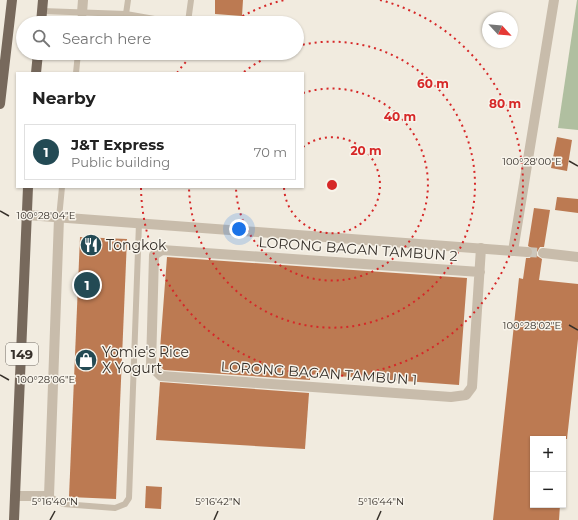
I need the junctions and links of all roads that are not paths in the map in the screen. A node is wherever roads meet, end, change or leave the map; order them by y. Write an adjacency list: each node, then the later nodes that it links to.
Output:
1 (12, 0): 19 (main road)
2 (43, 0): 7 (main road)
3 (83, 0): 11 (street)
4 (128, 0): 8 (lane)
5 (191, 0): 14 (lane)
6 (554, 0): 26 (street)
7 (42, 11): 9 (main road); 10 (lane)
8 (126, 14): 12 (lane); 13 (lane)
9 (42, 16)
10 (70, 16)
11 (81, 16)
12 (104, 16)
13 (137, 16)
14 (189, 16)
15 (37, 60): 17 (main road)
16 (77, 60): 18 (lane)
17 (36, 72)
18 (76, 72)
19 (0, 104)
20 (28, 188): 22 (main road, 149)
21 (62, 188): 23 (lane)
22 (27, 215): 23 (street); 32 (main road, 149)
23 (59, 218): 24 (street); 33 (street)
24 (139, 223): 25 (street); 33 (lane)
25 (481, 248): 26 (street); 30 (street)
26 (513, 251): 27 (street)
27 (527, 252)
28 (543, 253): 29 (street)
29 (578, 257)
30 (480, 272): 31 (street, LORONG BAGAN TAMBUN 1); 31 (street, LORONG BAGAN TAMBUN 2)
31 (161, 376)
32 (15, 496): 33 (street); 34 (main road, 149)
33 (49, 496)
34 (14, 520)

